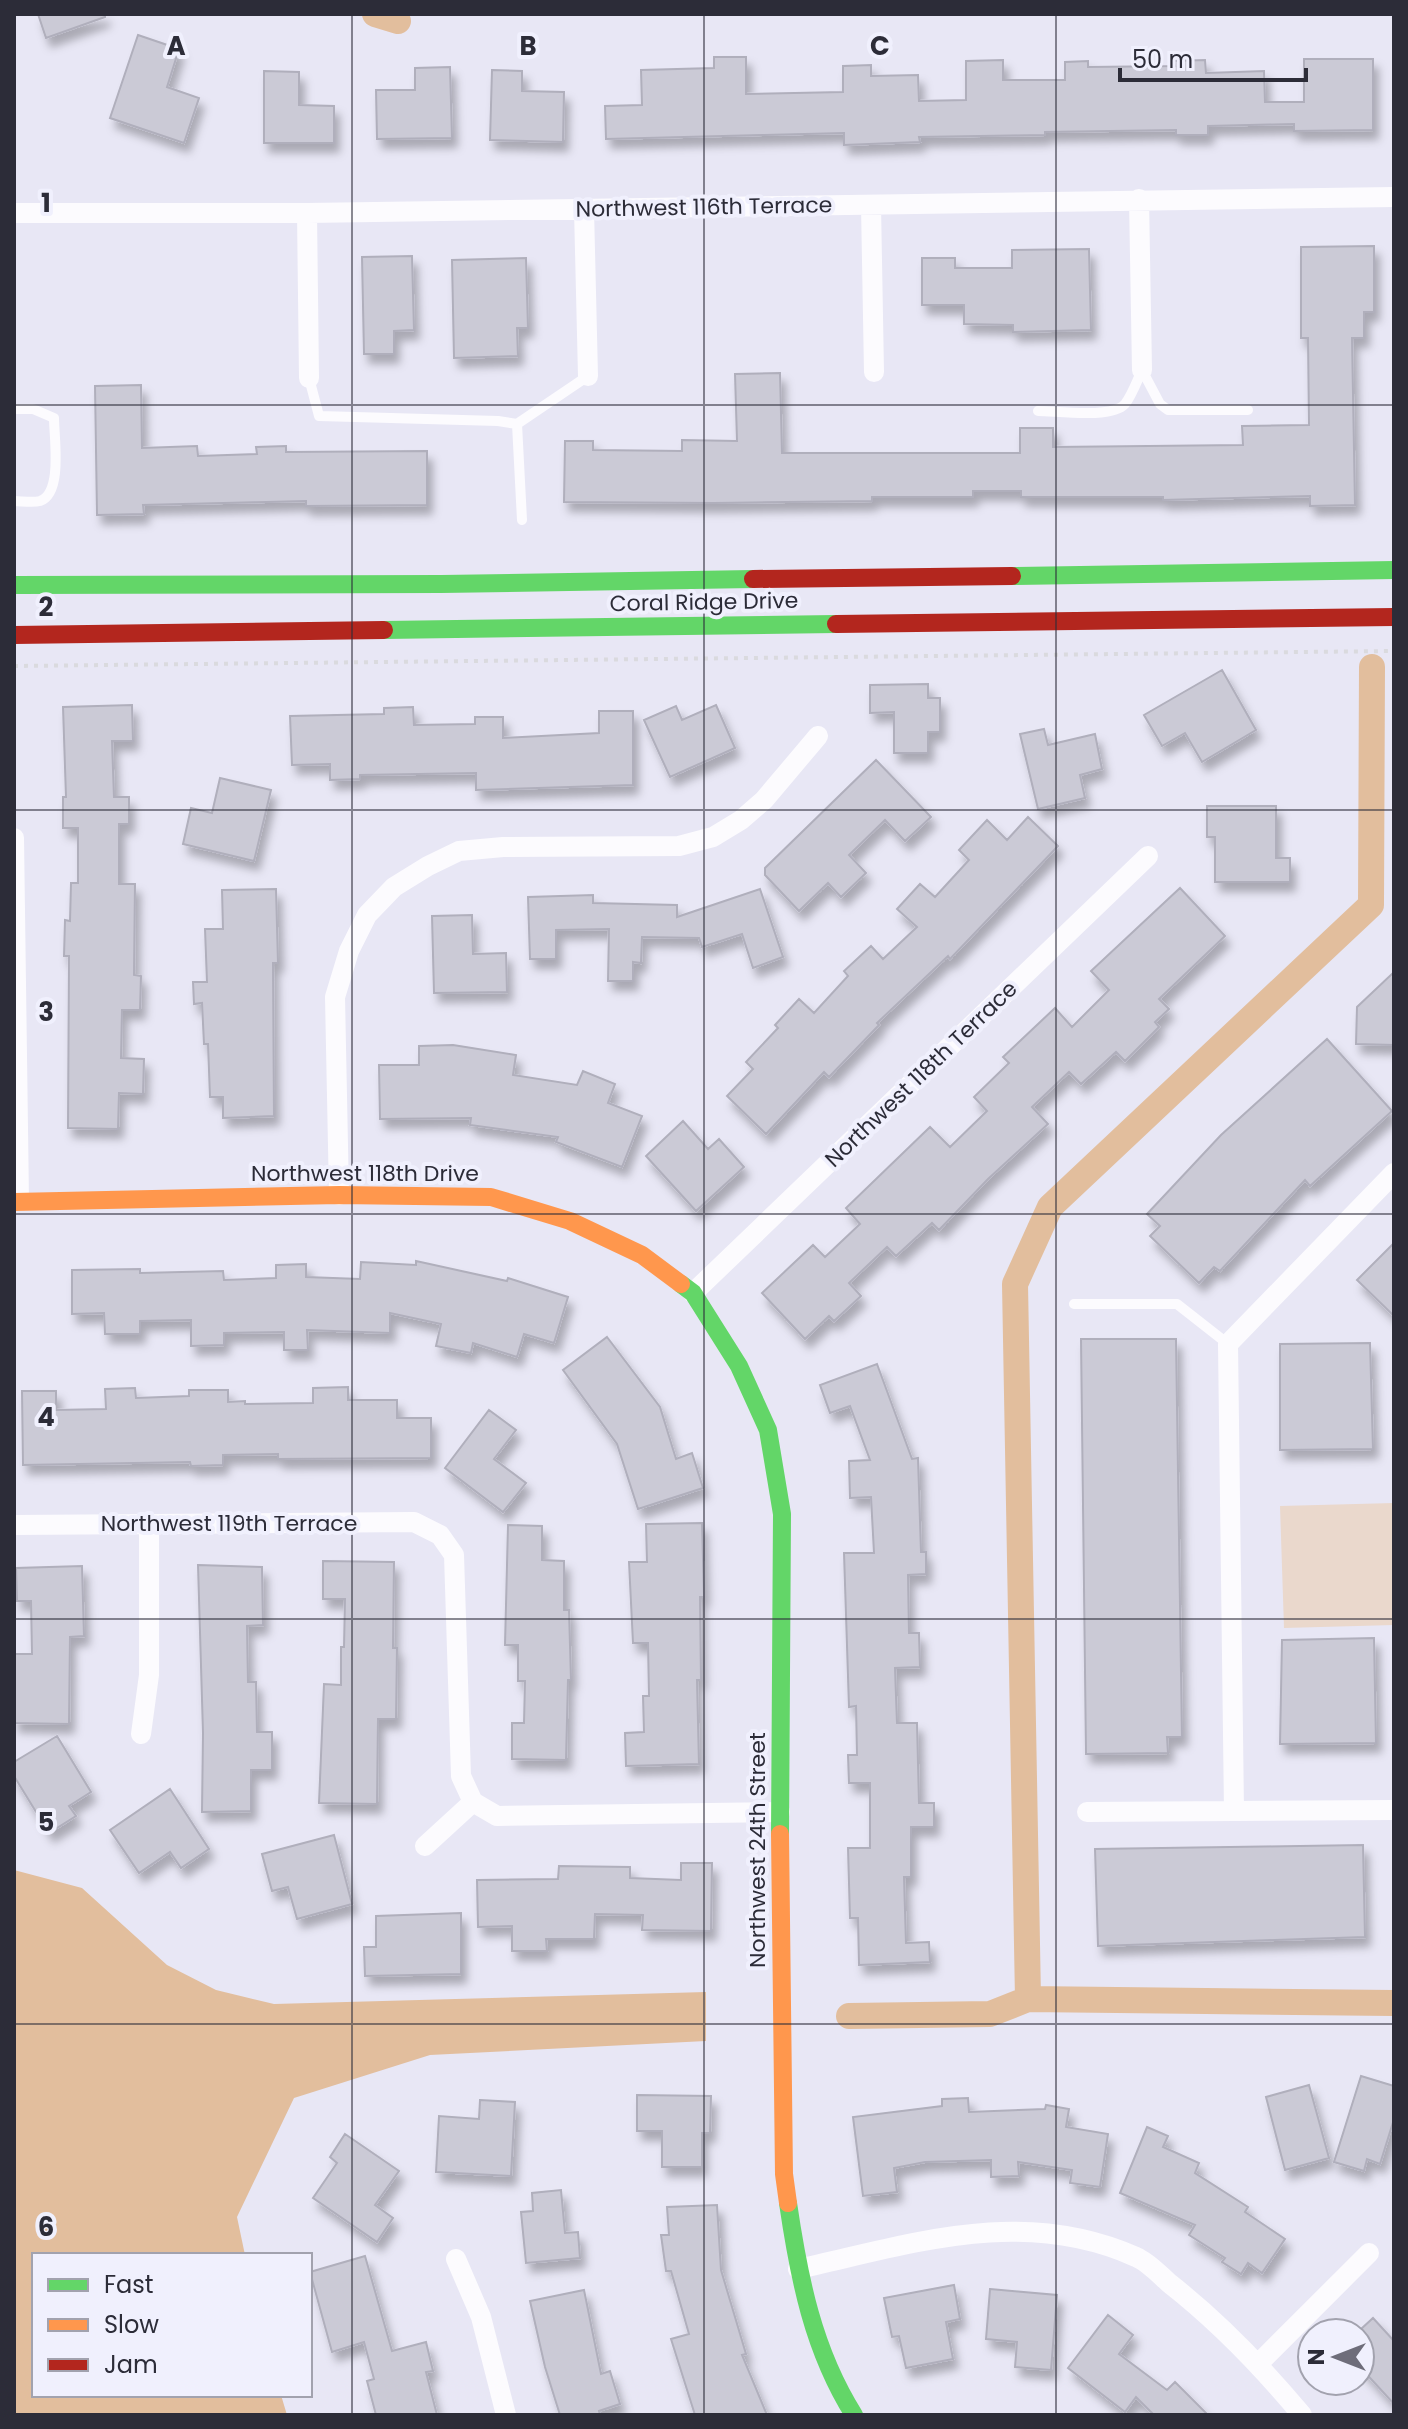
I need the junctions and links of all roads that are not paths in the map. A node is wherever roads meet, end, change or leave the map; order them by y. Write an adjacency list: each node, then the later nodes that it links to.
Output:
1 (1394, 197): 2 (street, Northwest 116th Terrace)
2 (1139, 199): 3 (street, Northwest 116th Terrace); 7 (street)
3 (871, 205): 4 (street, Northwest 116th Terrace); 8 (street)
4 (584, 209): 6 (street, Northwest 116th Terrace); 9 (street)
5 (14, 213): 6 (street, Northwest 116th Terrace)
6 (307, 213): 10 (street)
7 (1142, 370): 12 (lane); 13 (lane)
8 (874, 372)
9 (588, 376): 14 (lane)
10 (309, 378): 14 (lane)
11 (14, 409): 15 (lane)
12 (1248, 410)
13 (1038, 411)
14 (517, 424): 16 (lane)
15 (14, 501)
16 (522, 520)
17 (1394, 570): 19 (main road, Coral Ridge Drive)
18 (14, 585): 19 (main road, Coral Ridge Drive)
19 (921, 599): 20 (main road, Coral Ridge Drive); 21 (main road, Coral Ridge Drive)
20 (1394, 617)
21 (14, 635)
22 (818, 736): 26 (street)
23 (14, 838): 27 (street)
24 (1148, 856): 28 (street, Northwest 118th Terrace)
25 (1394, 1173): 30 (street)
26 (339, 1195): 27 (main road, Northwest 118th Drive); 28 (main road, Northwest 118th Drive)
27 (16, 1202)
28 (693, 1293): 37 (main road, Northwest 24th Street)
29 (1074, 1304): 30 (lane)
30 (1228, 1344): 36 (street)
31 (149, 1524): 32 (street, Northwest 119th Terrace); 33 (street); 34 (street, Northwest 119th Terrace)
32 (14, 1525)
33 (141, 1734)
34 (473, 1802): 37 (street); 39 (street)
35 (1394, 1810): 36 (street)
36 (1234, 1811): 38 (street)
37 (780, 1812): 42 (main road, Northwest 24th Street)
38 (1087, 1812)
39 (425, 1846)
40 (1369, 2253): 43 (street)
41 (456, 2259): 44 (street)
42 (798, 2269): 43 (street); 45 (main road, Northwest 24th Street)
43 (1259, 2363): 46 (street)
44 (506, 2415)
45 (854, 2415)
46 (1302, 2415)

